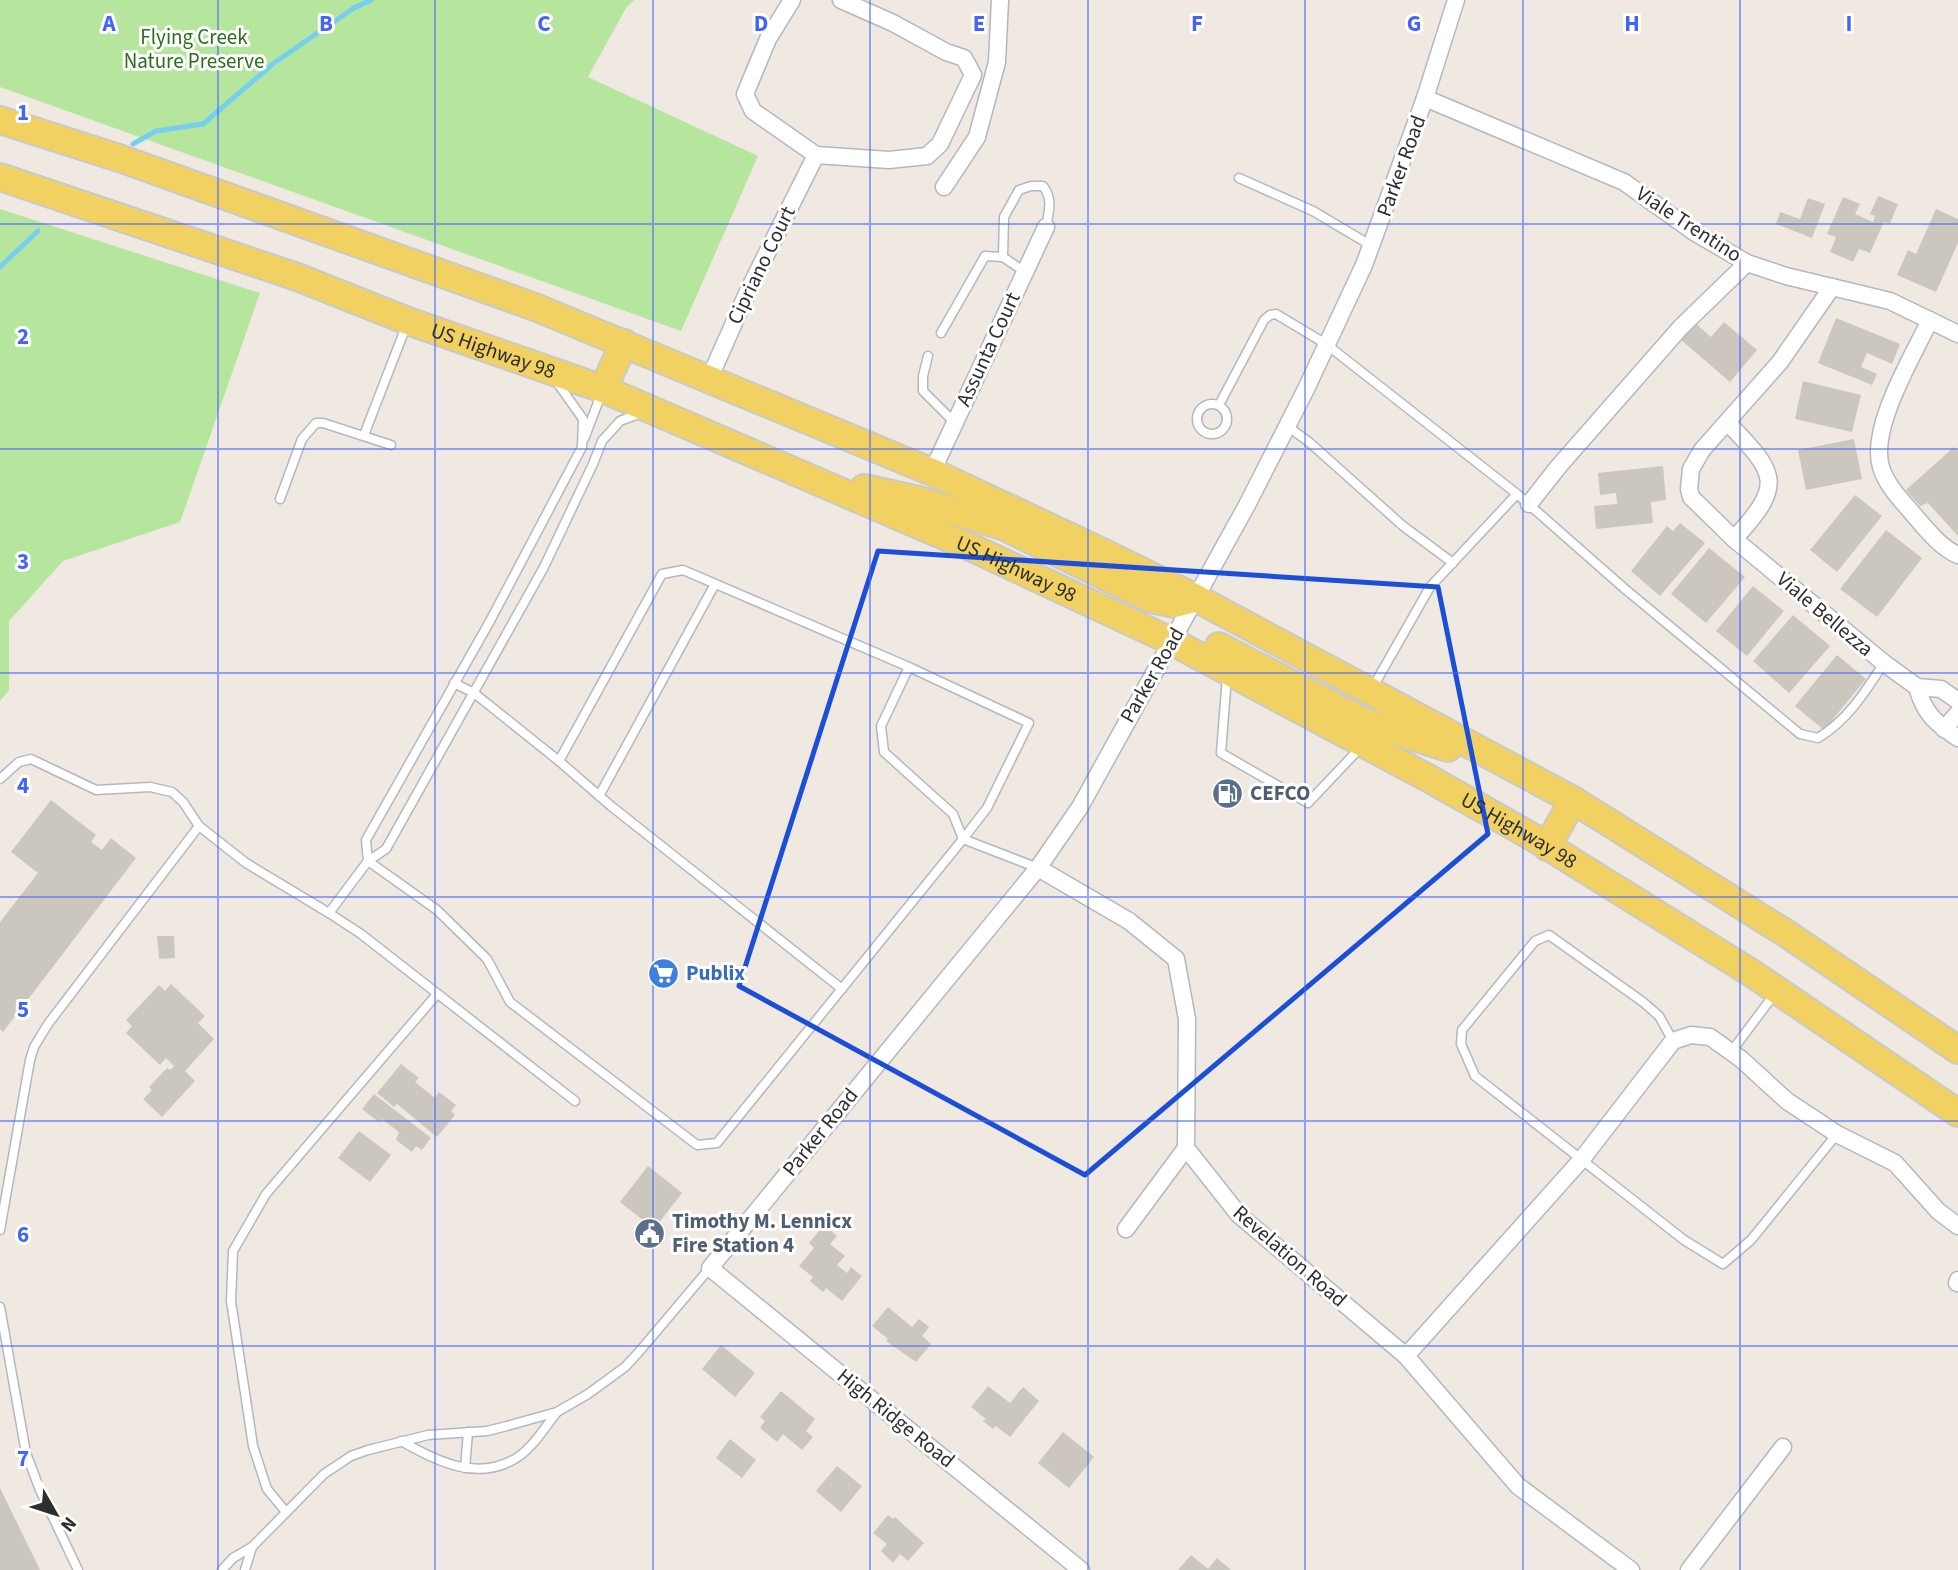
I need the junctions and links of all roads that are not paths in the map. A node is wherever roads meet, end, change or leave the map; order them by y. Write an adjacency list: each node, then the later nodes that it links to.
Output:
1 (792, 0): 7 (street)
2 (841, 0): 7 (street)
3 (1000, 0): 10 (street)
4 (1456, 0): 5 (street, Parker Road)
5 (1425, 98): 12 (street, Parker Road); 14 (street, Viale Trentino)
6 (0, 120): 21 (main road)
7 (816, 155): 25 (street, Cipriano Court)
8 (0, 177): 18 (main road, US Highway 98)
9 (1239, 178): 12 (lane)
10 (944, 187)
11 (1045, 227): 13 (lane); 15 (street, Assunta Court)
12 (1371, 246): 22 (street, Parker Road)
13 (1003, 257): 15 (lane); 19 (lane)
14 (1747, 263): 16 (street, Viale Trentino); 38 (street)
15 (1025, 271): 29 (street, Assunta Court)
16 (1832, 287): 17 (street, Viale Trentino); 30 (street, Viale Bellezza)
17 (1930, 320): 20 (street, Viale Trentino); 40 (street)
18 (408, 321): 24 (main road, US Highway 98); 32 (lane)
19 (941, 333)
20 (1958, 334)
21 (624, 343): 25 (main road); 26 (main road)
22 (1326, 344): 27 (lane); 31 (street, Parker Road); 38 (lane)
23 (928, 356): 29 (lane)
24 (548, 370): 26 (main road, US Highway 98); 34 (lane)
25 (710, 377): 35 (main road)
26 (603, 389): 28 (main road, US Highway 98); 34 (lane)
27 (1219, 405)
28 (650, 409): 36 (main road, US Highway 98); 50 (lane)
29 (954, 422): 35 (street, Assunta Court)
30 (1728, 424): 39 (street); 39 (street, Viale Bellezza)
31 (1287, 426): 41 (lane); 43 (street, Parker Road)
32 (364, 435): 33 (lane); 37 (lane)
33 (391, 445)
34 (582, 447): 48 (lane)
35 (932, 472): 43 (main road)
36 (811, 477): 43 (main road); 44 (main road, US Highway 98)
37 (280, 499)
38 (1523, 499): 41 (lane); 45 (lane)
39 (1734, 539): 45 (street, Viale Bellezza)
40 (1958, 555)
41 (1453, 563): 51 (lane)
42 (715, 584): 46 (lane); 56 (lane); 59 (lane)
43 (1196, 598): 44 (street, Parker Road); 51 (main road)
44 (1171, 641): 47 (main road, US Highway 98); 57 (main road); 65 (street, Parker Road)
45 (1884, 663): 49 (street, Viale Bellezza)
46 (909, 667): 62 (lane); 62 (lane)
47 (1228, 671): 55 (main road, US Highway 98); 55 (lane)
48 (454, 683): 50 (lane); 64 (lane)
49 (1917, 687): 52 (street, Viale Bellezza); 54 (street, Viale Bellezza)
50 (474, 693): 56 (lane); 64 (lane)
51 (1370, 693): 57 (main road)
52 (1958, 701)
53 (1958, 713): 54 (street)
54 (1951, 733)
55 (1364, 743): 63 (main road, US Highway 98)
56 (559, 761): 59 (lane)
57 (1516, 770): 60 (main road)
58 (0, 779): 61 (lane)
59 (599, 796): 67 (lane)
60 (1573, 800): 63 (main road); 71 (main road)
61 (199, 826): 66 (lane); 80 (lane)
62 (963, 839): 65 (lane); 67 (lane)
63 (1547, 847): 68 (main road, US Highway 98)
64 (368, 861): 66 (lane); 67 (lane)
65 (1038, 869): 76 (street); 81 (street, Parker Road)
66 (329, 913): 69 (lane)
67 (842, 989)
68 (1778, 990): 72 (lane); 74 (main road, US Highway 98)
69 (437, 993): 73 (lane); 89 (lane)
70 (1673, 1041): 72 (street); 77 (street); 77 (lane)
71 (1958, 1050)
72 (1731, 1052): 75 (street)
73 (575, 1101)
74 (1958, 1113)
75 (1837, 1135): 77 (lane); 78 (street)
76 (1185, 1148): 79 (street); 83 (street, Revelation Road)
77 (1582, 1158): 83 (street)
78 (1958, 1226)
79 (1126, 1229)
80 (0, 1230)
81 (710, 1268): 84 (lane); 94 (street, High Ridge Road)
82 (0, 1307): 91 (lane)
83 (1406, 1356): 95 (street, Revelation Road)
84 (557, 1412): 85 (lane); 88 (lane)
85 (468, 1432): 86 (lane); 88 (lane)
86 (401, 1441): 88 (lane); 89 (lane)
87 (1783, 1447): 96 (street)
88 (465, 1468)
89 (286, 1512): 90 (lane)
90 (252, 1547): 92 (lane); 93 (lane)
91 (78, 1570)
92 (222, 1570)
93 (245, 1570)
94 (1081, 1570)
95 (1631, 1570)
96 (1689, 1570)

